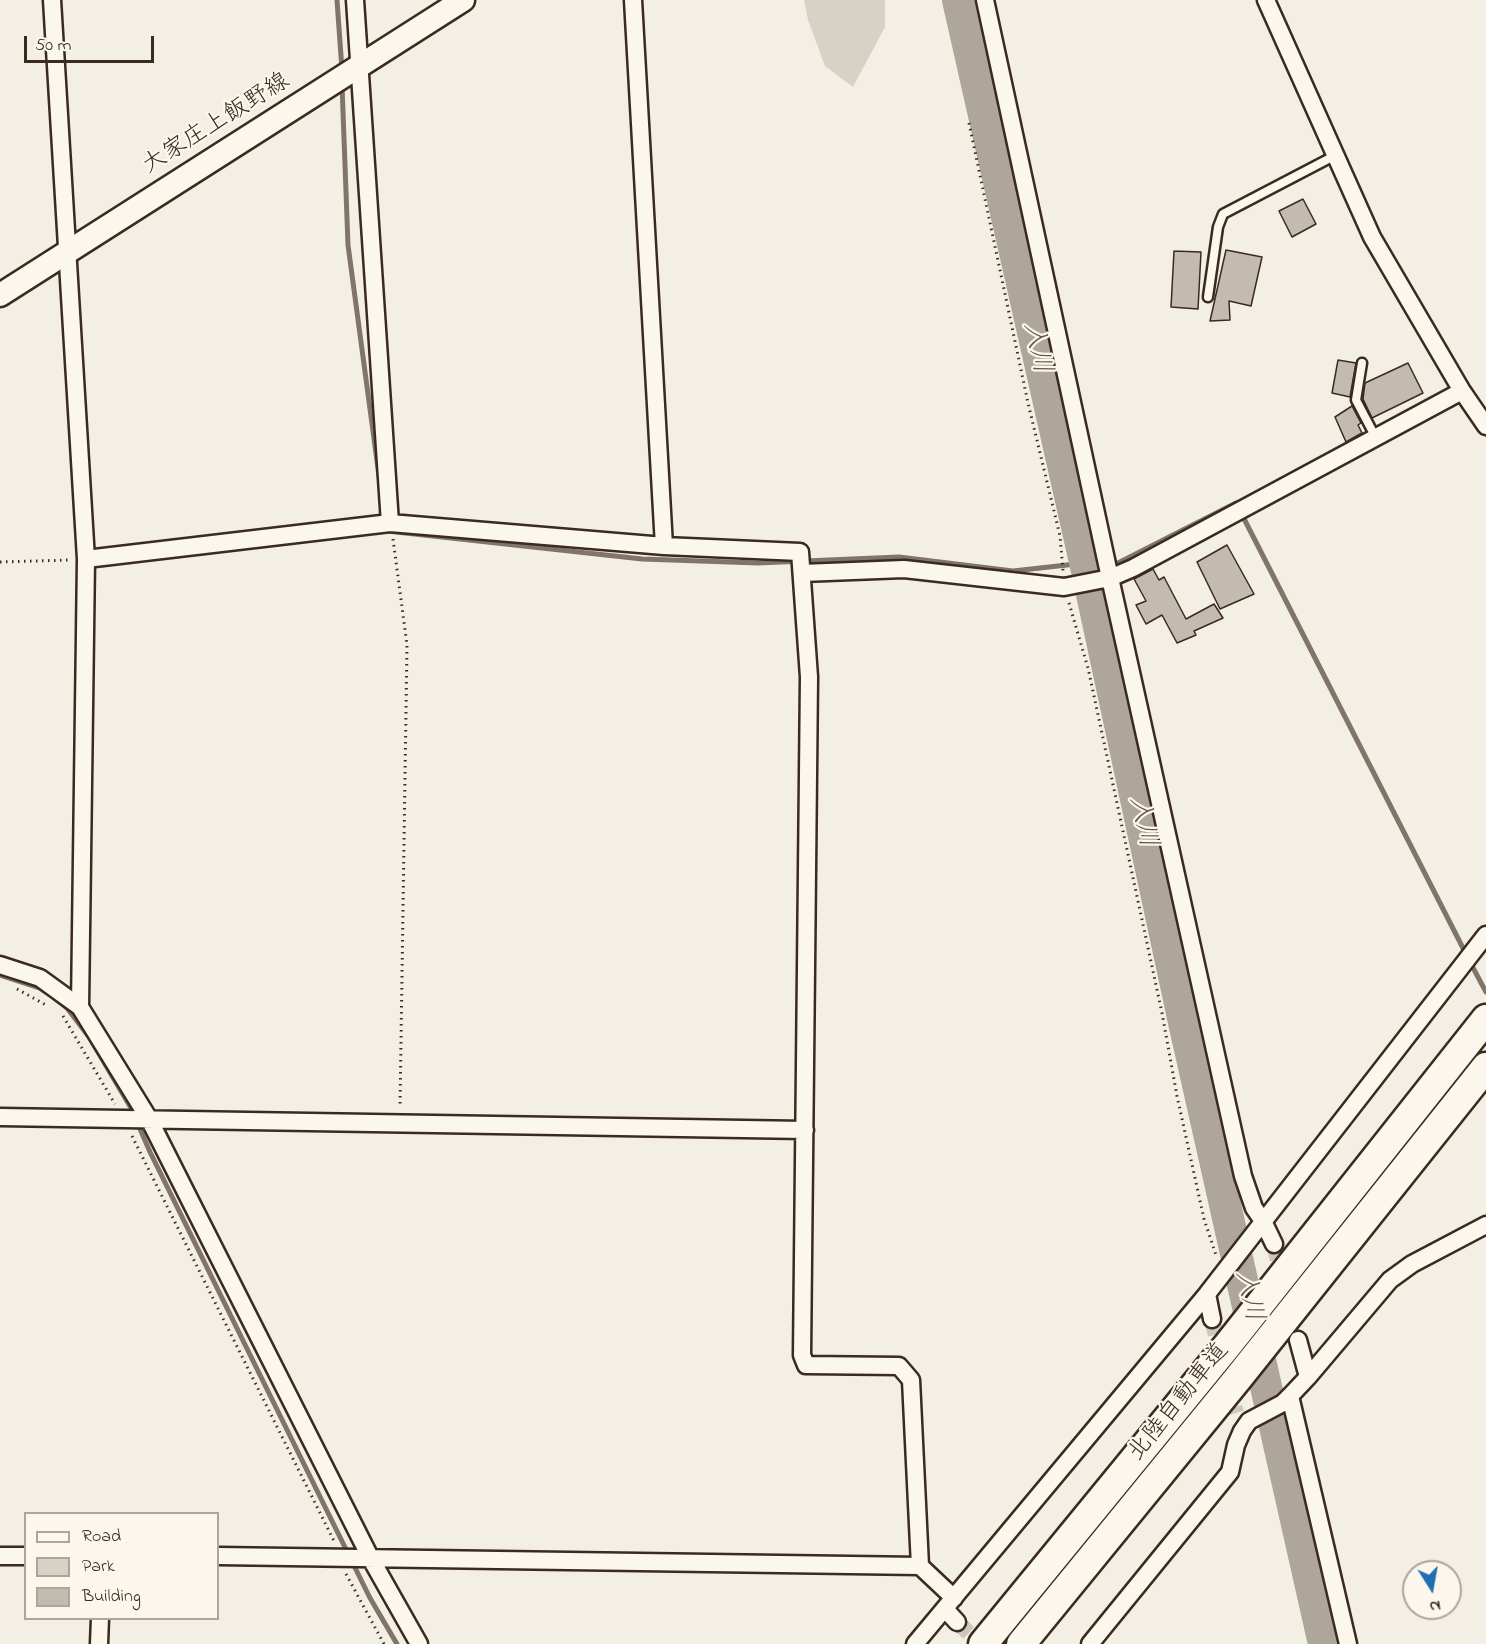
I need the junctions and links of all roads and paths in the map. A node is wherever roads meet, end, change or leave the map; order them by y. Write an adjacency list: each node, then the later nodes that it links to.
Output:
1 (52, 0): 10 (street)
2 (355, 0): 7 (street)
3 (463, 0): 7 (main road, 大家庄上飯野線)
4 (633, 0): 18 (street)
5 (985, 0): 22 (street)
6 (1266, 0): 9 (street)
7 (361, 66): 10 (main road, 大家庄上飯野線); 17 (street)
8 (969, 123): 23 (path)
9 (1336, 155): 12 (lane); 14 (street)
10 (66, 253): 11 (main road, 大家庄上飯野線); 19 (street)
11 (0, 295)
12 (1208, 297)
13 (1362, 363): 16 (lane)
14 (1462, 391): 15 (street); 16 (street)
15 (1486, 426)
16 (1376, 438): 22 (street)
17 (390, 523): 18 (street); 19 (street); 35 (path)
18 (664, 546): 21 (street)
19 (86, 560): 20 (path); 27 (street)
20 (0, 562)
21 (802, 573): 23 (street); 36 (street)
22 (1110, 578): 23 (street); 37 (street)
23 (1068, 586): 40 (path)
24 (1486, 935): 37 (street)
25 (0, 965): 27 (street)
26 (9, 985): 28 (path)
27 (80, 1007): 34 (street)
28 (53, 1009)
29 (62, 1013): 33 (path)
30 (1486, 1019): 61 (highway, 北陸自動車道)
31 (1486, 1067): 43 (highway, 北陸自動車道)
32 (0, 1117): 33 (street)
33 (124, 1119): 34 (street); 51 (path)
34 (149, 1119): 35 (street); 52 (street)
35 (400, 1123): 36 (street)
36 (805, 1130): 53 (street)
37 (1263, 1221): 39 (street); 40 (street)
38 (1486, 1225): 44 (street)
39 (1274, 1244)
40 (1221, 1274): 41 (street)
41 (1207, 1294): 42 (street); 54 (street)
42 (1212, 1320)
43 (1292, 1329): 44 (street); 62 (highway, 北陸自動車道)
44 (1308, 1377): 45 (street)
45 (1290, 1396): 47 (street); 64 (street)
46 (1236, 1413): 47 (street)
47 (1242, 1431): 63 (street)
48 (0, 1556): 49 (street)
49 (24, 1556)
50 (219, 1557): 51 (street)
51 (338, 1558): 52 (street); 58 (path)
52 (371, 1559): 53 (street); 59 (street)
53 (920, 1566): 54 (street)
54 (950, 1604): 56 (street); 60 (street)
55 (100, 1620): 57 (street)
56 (957, 1622)
57 (99, 1644)
58 (384, 1644)
59 (419, 1644)
60 (915, 1644)
61 (983, 1644)
62 (1021, 1644)
63 (1090, 1644)
64 (1348, 1644)

